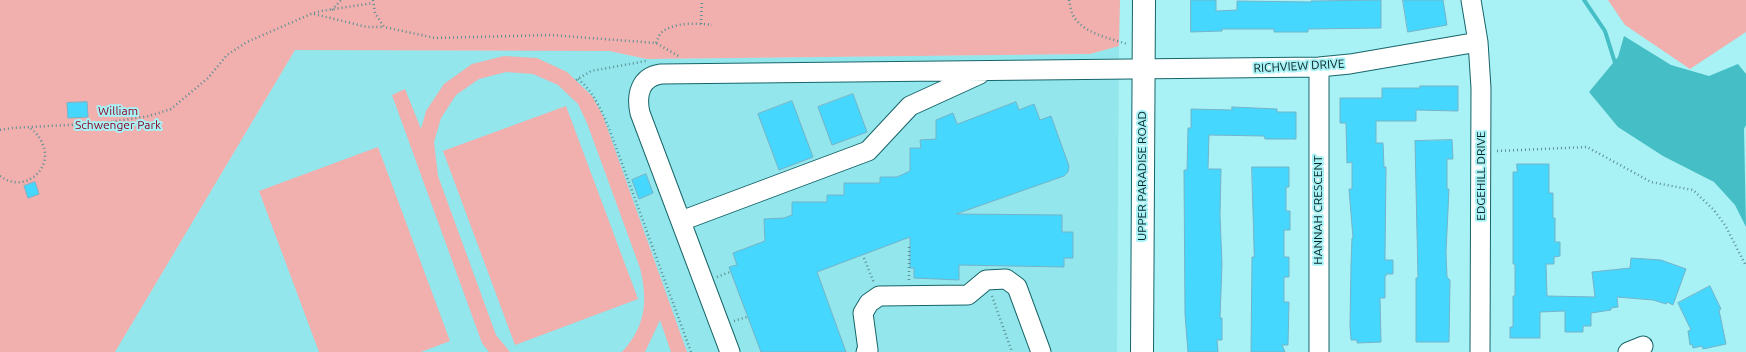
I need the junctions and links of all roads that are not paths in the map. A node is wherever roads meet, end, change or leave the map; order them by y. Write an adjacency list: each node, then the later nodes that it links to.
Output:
1 (1144, 0): 5 (main road, UPPER PARADISE ROAD)
2 (1471, 0): 3 (street, EDGEHILL DRIVE)
3 (1478, 42): 4 (street, RICHVIEW DRIVE); 13 (street, EDGEHILL DRIVE)
4 (1318, 68): 5 (street, RICHVIEW DRIVE); 12 (street, HANNAH CRESCENT)
5 (1143, 69): 6 (street, RICHVIEW DRIVE); 11 (main road, UPPER PARADISE ROAD)
6 (987, 71): 7 (street); 7 (street, RICHVIEW DRIVE)
7 (681, 220): 8 (street, RICHVIEW DRIVE)
8 (730, 352)
9 (866, 352): 10 (street)
10 (1040, 352)
11 (1142, 352)
12 (1319, 352)
13 (1480, 352)

